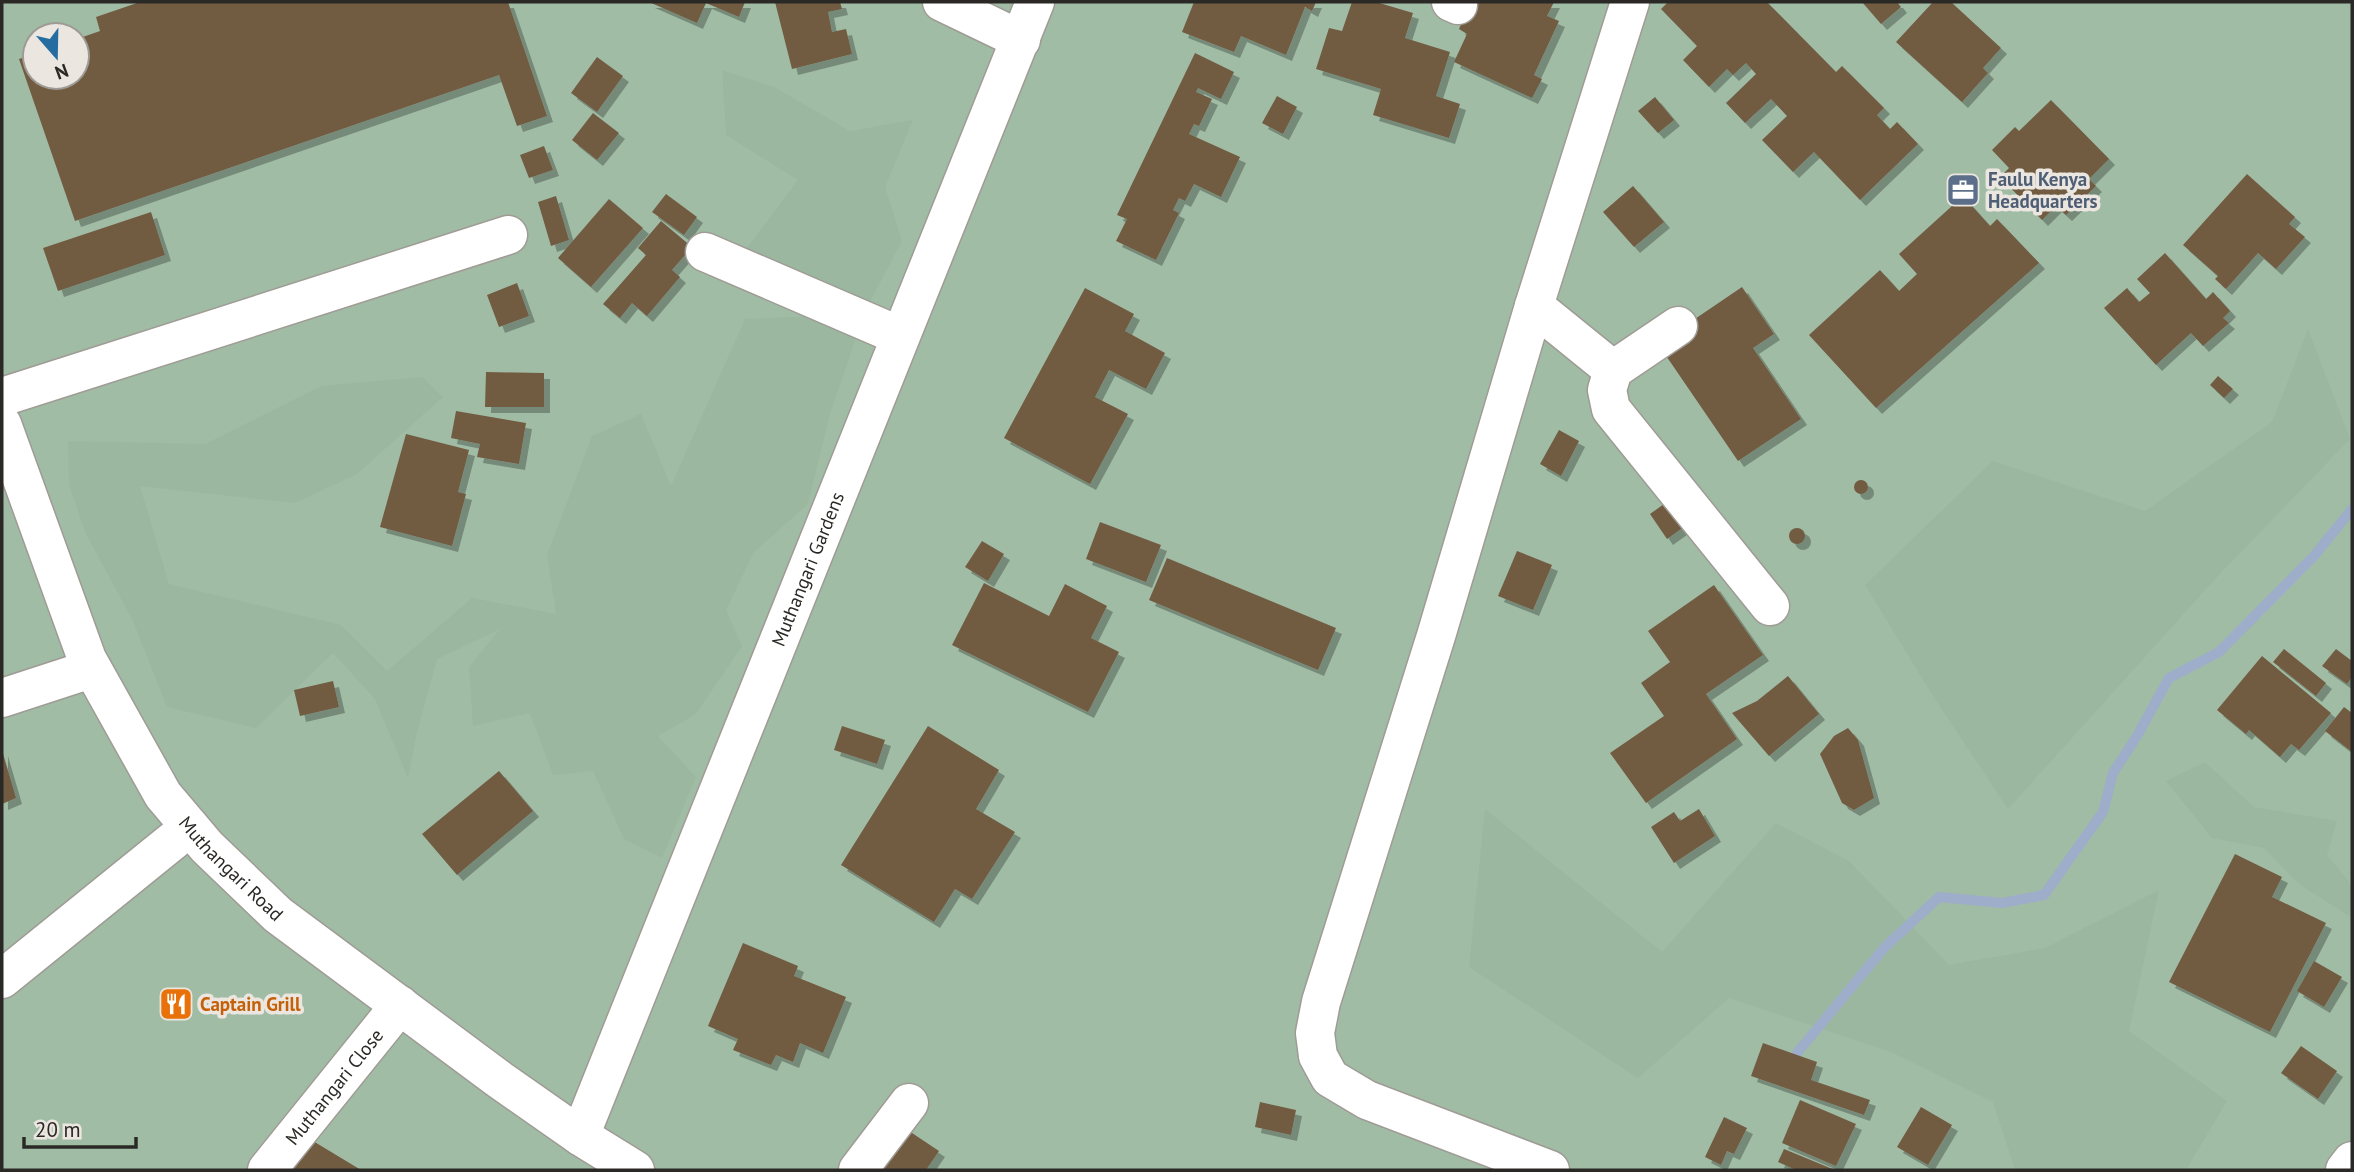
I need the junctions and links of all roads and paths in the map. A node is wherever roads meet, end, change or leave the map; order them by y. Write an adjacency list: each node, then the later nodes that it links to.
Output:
1 (942, 2): 4 (street)
2 (1035, 2): 4 (street, Muthangari Gardens)
3 (1630, 2): 7 (street)
4 (1021, 40): 9 (street, Muthangari Gardens)
5 (508, 235): 11 (street)
6 (705, 252): 9 (street)
7 (1534, 306): 10 (street); 25 (street)
8 (1678, 326): 10 (street)
9 (900, 336): 20 (street, Muthangari Gardens)
10 (1613, 370): 13 (street)
11 (2, 397)
12 (2, 424): 14 (street, Muthangari Road)
13 (1770, 606)
14 (92, 669): 15 (street); 16 (street, Muthangari Road)
15 (2, 698)
16 (190, 827): 17 (street); 18 (street, Muthangari Road)
17 (2, 979)
18 (400, 1004): 20 (street, Muthangari Road); 22 (street, Muthangari Close)
19 (909, 1103): 24 (street)
20 (580, 1136): 23 (street, Muthangari Road)
21 (2352, 1161): 26 (street)
22 (267, 1170)
23 (635, 1170)
24 (858, 1170)
25 (1550, 1170)
26 (2345, 1170)

